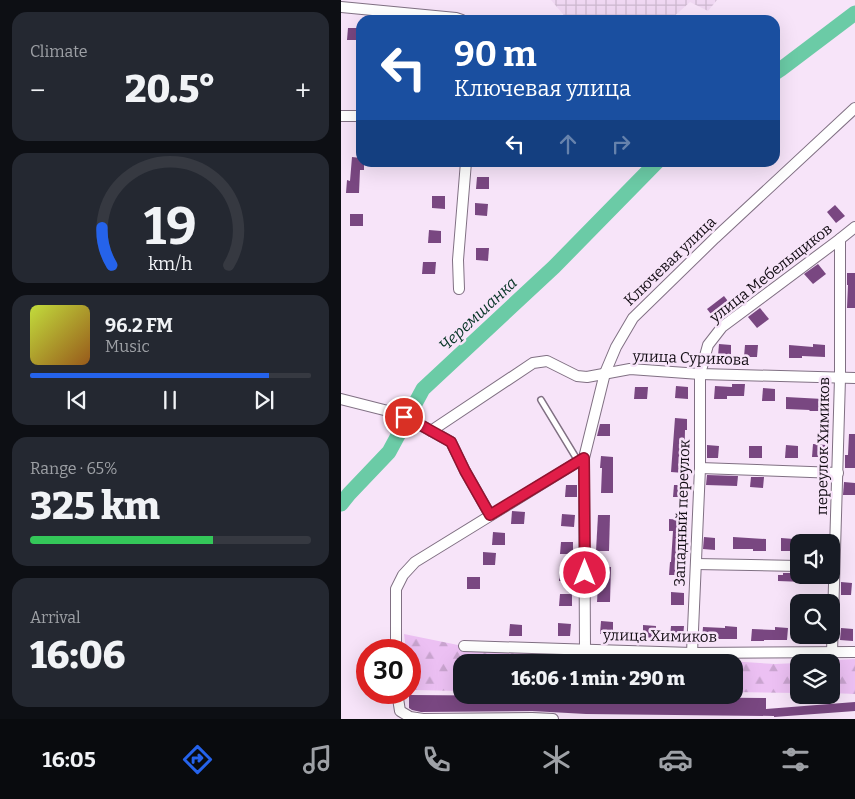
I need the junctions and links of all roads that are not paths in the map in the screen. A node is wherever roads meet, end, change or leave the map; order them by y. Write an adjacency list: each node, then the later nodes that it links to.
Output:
1 (341, 7): 2 (street)
2 (425, 15)
3 (855, 108): 10 (street, Ключевая улица)
4 (341, 116): 5 (street)
5 (356, 116)
6 (466, 167): 9 (street)
7 (855, 226): 8 (street, улица Мебельщиков)
8 (840, 239): 11 (street, улица Мебельщиков); 12 (street, переулок Химиков)
9 (459, 289)
10 (605, 373): 11 (street, улица Сурикова); 16 (street, улица Сурикова); 17 (street, Ключевая улица)
11 (700, 374): 12 (street, улица Сурикова); 18 (street, Западный переулок)
12 (840, 378): 13 (street, улица Сурикова); 19 (street, переулок Химиков)
13 (855, 378)
14 (341, 399): 16 (street)
15 (541, 400): 17 (lane)
16 (431, 431): 20 (street)
17 (581, 460): 20 (street); 27 (street, Ключевая улица)
18 (700, 468): 19 (street); 22 (street, Западный переулок)
19 (838, 472): 21 (street, переулок Химиков)
20 (490, 515): 25 (street)
21 (835, 534)
22 (696, 564): 23 (street); 28 (street, Западный переулок)
23 (790, 566)
24 (833, 584): 30 (street, переулок Химиков)
25 (396, 639)
26 (464, 646): 27 (street, улица Химиков)
27 (585, 649): 28 (street, улица Химиков)
28 (692, 652): 30 (street, улица Химиков)
29 (855, 652): 30 (street, улица Химиков)
30 (832, 653)
31 (399, 704): 32 (street)
32 (423, 719): 33 (street)
33 (553, 719)

